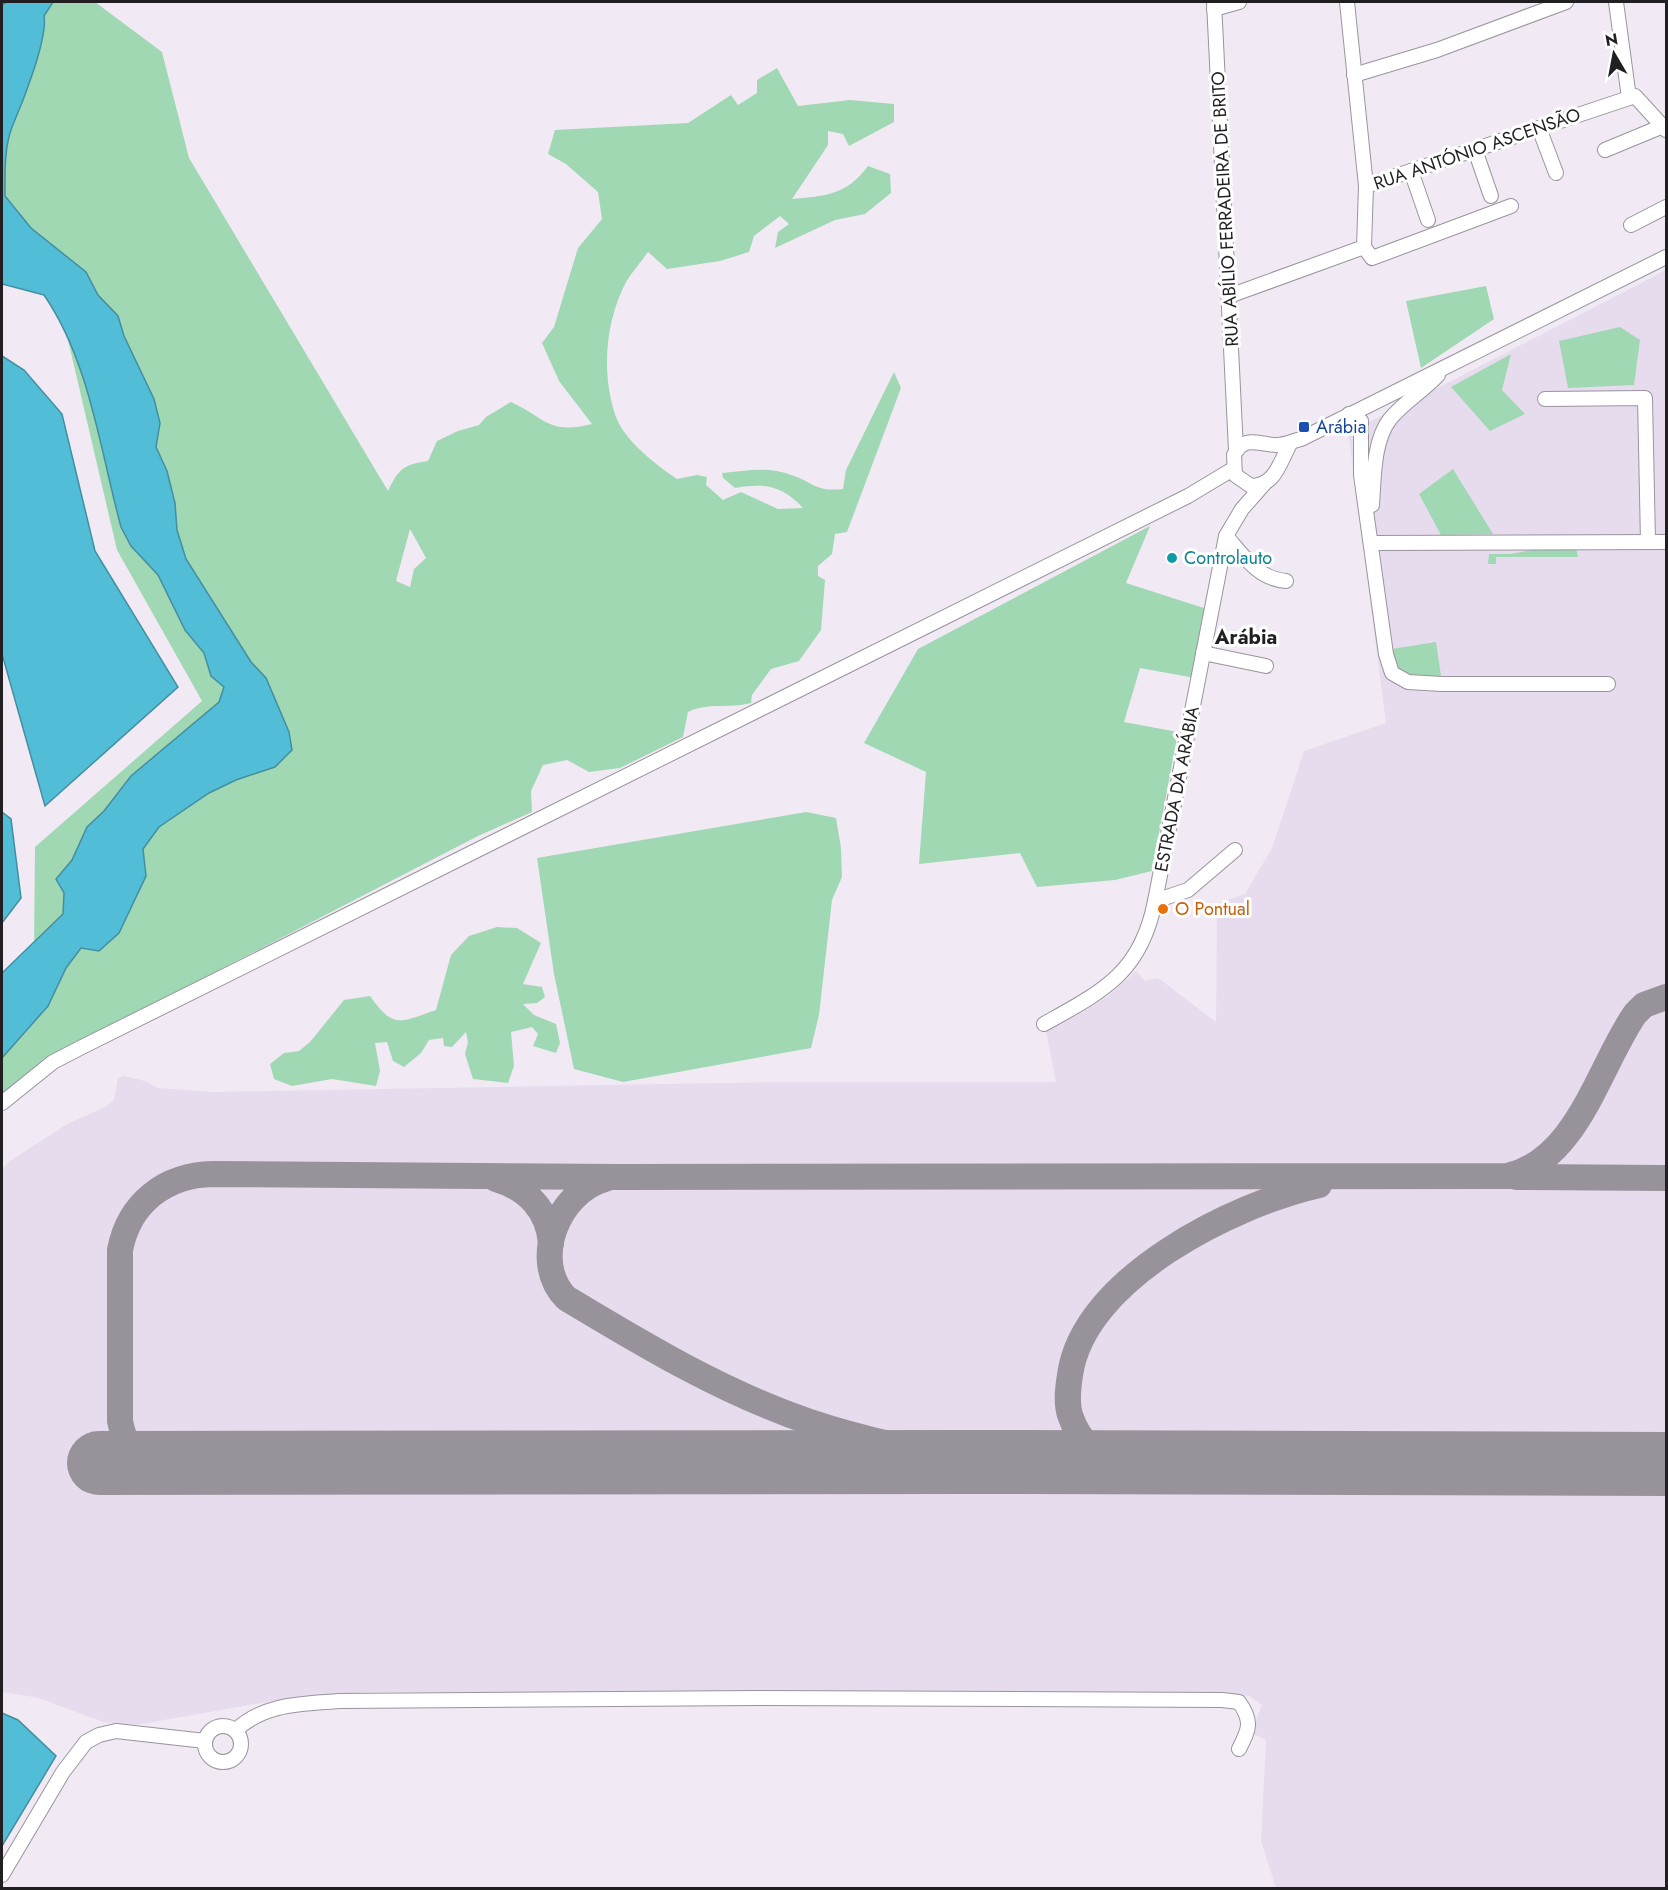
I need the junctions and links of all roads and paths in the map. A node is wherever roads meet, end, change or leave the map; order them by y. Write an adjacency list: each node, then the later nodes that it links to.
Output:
1 (1239, 2): 5 (street)
2 (1347, 2): 6 (street)
3 (1566, 2): 6 (street)
4 (1616, 2): 7 (street)
5 (1214, 5): 22 (street, RUA ABÍLIO FERRADEIRA DE BRITO)
6 (1354, 75): 14 (street)
7 (1629, 98): 8 (street, RUA ANTÓNIO ASCENSÃO); 9 (street)
8 (1539, 128): 10 (street, RUA ANTÓNIO ASCENSÃO); 13 (street)
9 (1665, 128): 11 (street)
10 (1475, 150): 12 (street, RUA ANTÓNIO ASCENSÃO); 15 (street)
11 (1605, 150)
12 (1411, 171): 14 (street, RUA ANTÓNIO ASCENSÃO); 18 (street)
13 (1556, 173)
14 (1366, 186): 20 (street, RUA ANTÓNIO ASCENSÃO)
15 (1491, 196)
16 (1511, 206): 20 (street)
17 (1666, 207): 19 (street)
18 (1428, 220)
19 (1631, 225)
20 (1364, 247): 22 (street)
21 (1666, 257): 23 (street)
22 (1229, 296): 26 (street, RUA ABÍLIO FERRADEIRA DE BRITO)
23 (1443, 368): 25 (street); 35 (street)
24 (1545, 399): 36 (street)
25 (1349, 414): 28 (street); 35 (street)
26 (1237, 417): 27 (street); 29 (street, RUA ABÍLIO FERRADEIRA DE BRITO)
27 (1259, 441): 28 (street); 29 (street); 30 (street)
28 (1291, 442): 30 (street)
29 (1236, 450): 31 (street)
30 (1278, 465): 32 (street)
31 (1239, 477): 32 (street); 33 (street); 45 (street)
32 (1264, 484): 33 (street, ESTRADA DA ARÁBIA)
33 (1242, 509): 34 (street, ESTRADA DA ARÁBIA)
34 (1226, 536): 38 (street); 39 (street, ESTRADA DA ARÁBIA)
35 (1371, 536): 36 (street); 41 (street)
36 (1648, 542): 37 (street)
37 (1666, 542)
38 (1286, 581)
39 (1203, 653): 40 (street); 43 (street, ESTRADA DA ARÁBIA)
40 (1266, 666)
41 (1608, 684)
42 (1235, 850): 43 (street)
43 (1155, 901): 44 (street, ESTRADA DA ARÁBIA)
44 (1044, 1024)
45 (2, 1103)
46 (236, 1730): 47 (street); 47 (street); 48 (street)
47 (205, 1741): 49 (street)
48 (1239, 1749)
49 (2, 1875)

